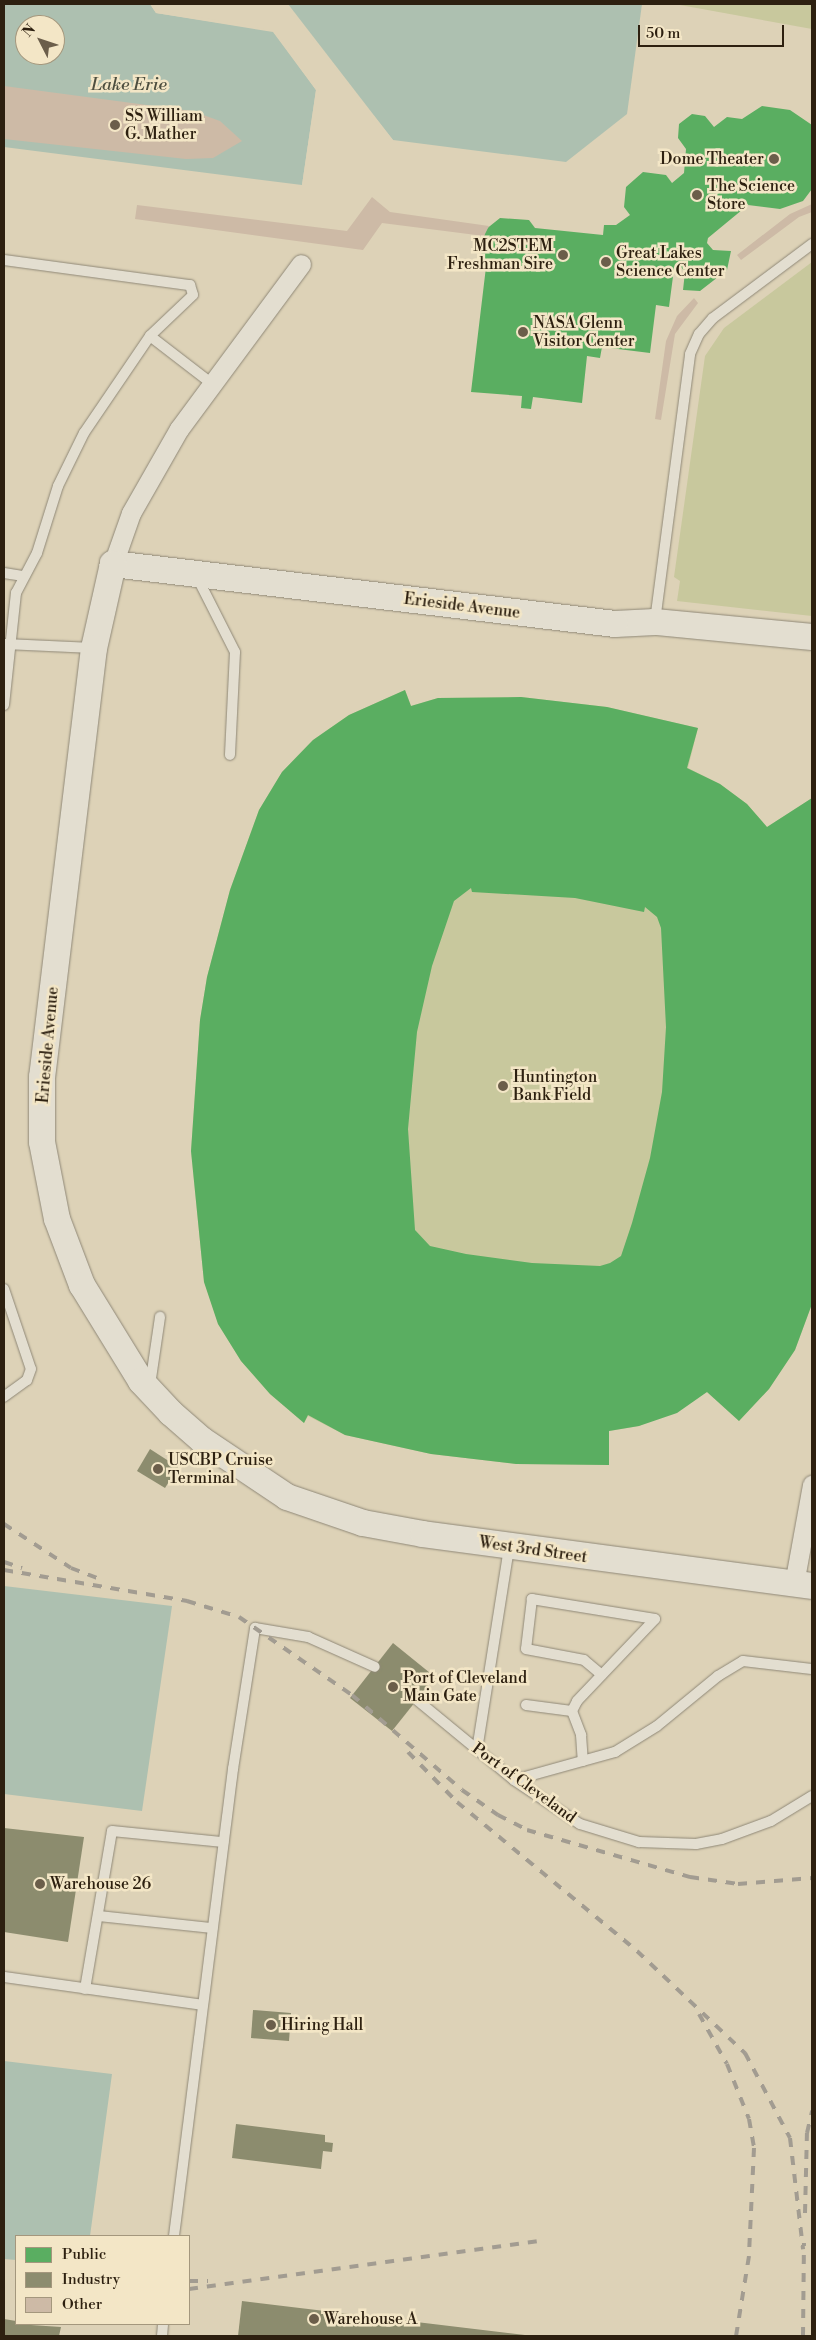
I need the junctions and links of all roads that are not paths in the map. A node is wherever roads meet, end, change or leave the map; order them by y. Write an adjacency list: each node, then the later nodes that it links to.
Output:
1 (812, 244): 10 (lane)
2 (4, 260): 4 (lane)
3 (301, 264): 5 (street, Erieside Avenue)
4 (150, 336): 5 (lane); 9 (lane)
5 (211, 383): 6 (street, Erieside Avenue)
6 (113, 564): 8 (street, Erieside Avenue); 13 (street, Erieside Avenue)
7 (4, 573): 9 (lane)
8 (196, 574): 10 (street, Erieside Avenue); 15 (lane)
9 (24, 576): 12 (lane)
10 (655, 622): 11 (street, Erieside Avenue)
11 (812, 638)
12 (7, 644): 13 (lane); 14 (lane)
13 (94, 648): 18 (street, Erieside Avenue)
14 (4, 705)
15 (230, 755)
16 (4, 1289): 19 (lane)
17 (160, 1317): 18 (lane)
18 (149, 1389): 20 (street, Erieside Avenue)
19 (4, 1396)
20 (262, 1482): 22 (street, West 3rd Street)
21 (812, 1485): 23 (street)
22 (509, 1547): 23 (street, West 3rd Street); 30 (lane)
23 (803, 1585)
24 (375, 1667): 34 (lane)
25 (812, 1669): 31 (lane)
26 (602, 1675): 26 (lane); 29 (lane)
27 (417, 1700): 30 (lane, Port of Cleveland)
28 (526, 1705): 29 (lane)
29 (572, 1712): 31 (lane)
30 (477, 1750): 32 (lane, Port of Cleveland)
31 (583, 1761): 32 (lane)
32 (514, 1780): 33 (lane, Port of Cleveland)
33 (812, 1796)
34 (223, 1842): 35 (lane); 36 (lane)
35 (99, 1916): 36 (lane); 38 (lane)
36 (212, 1928): 39 (lane)
37 (4, 1977): 38 (lane)
38 (85, 1989): 39 (lane)
39 (202, 2005): 40 (lane)
40 (174, 2235)

